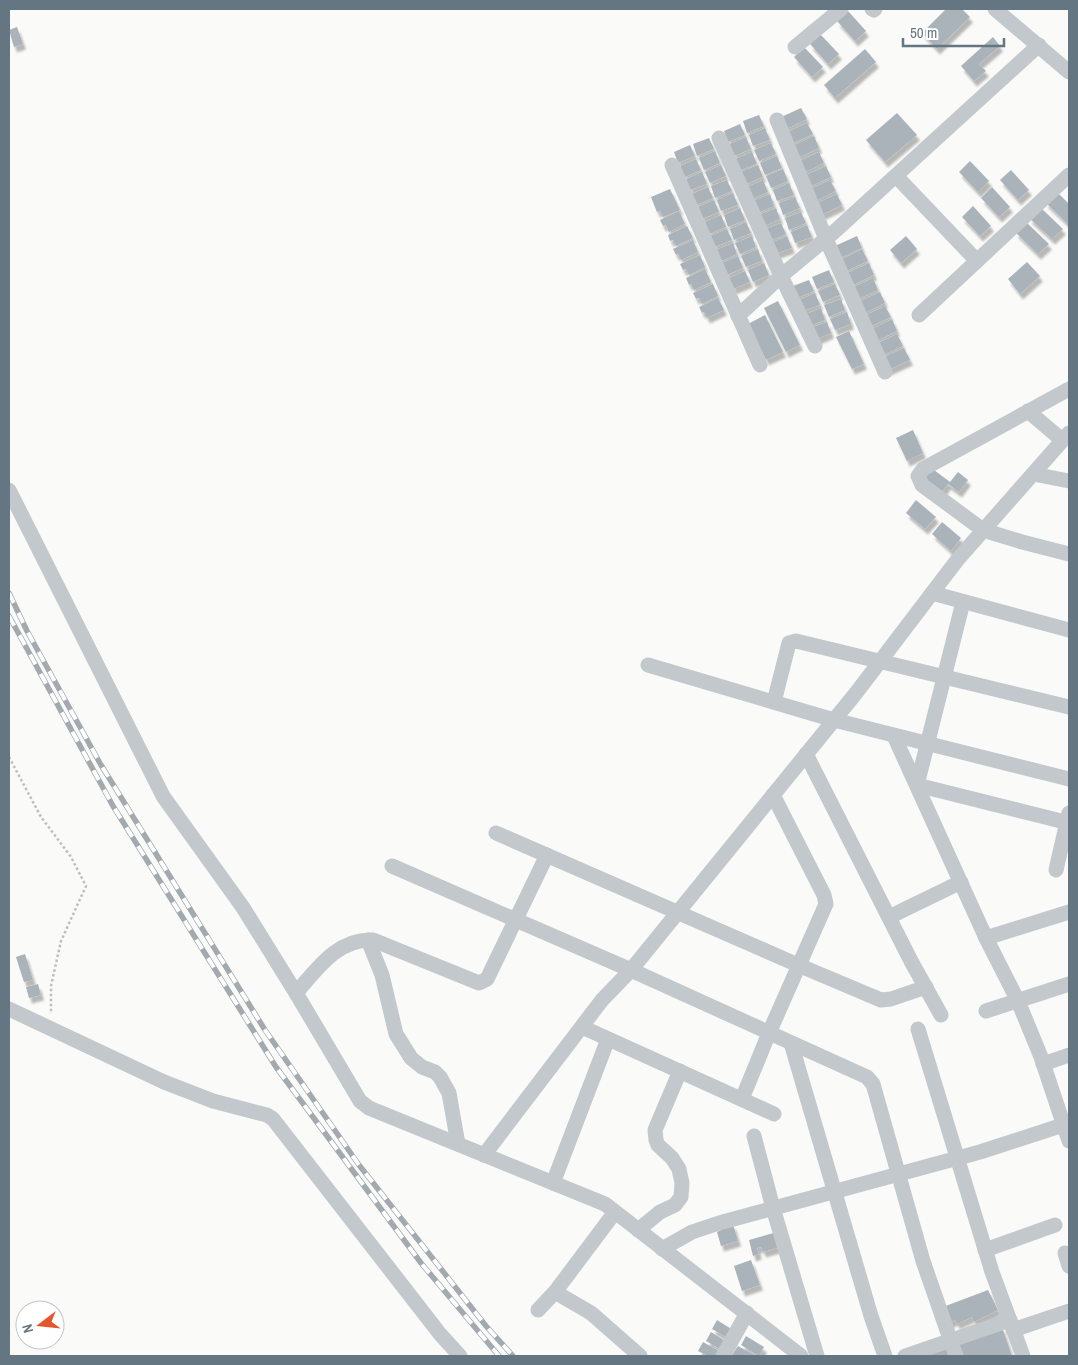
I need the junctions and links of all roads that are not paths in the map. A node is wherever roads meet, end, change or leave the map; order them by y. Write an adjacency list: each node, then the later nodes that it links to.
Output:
1 (841, 9): 4 (street)
2 (994, 9): 3 (street)
3 (1039, 45): 5 (street); 10 (street)
4 (795, 47)
5 (1069, 72)
6 (777, 120): 11 (street)
7 (719, 138): 13 (street)
8 (672, 165): 15 (street)
9 (1069, 175): 12 (street)
10 (896, 176): 11 (street); 12 (street)
11 (826, 239): 13 (street); 18 (street)
12 (977, 261): 14 (street)
13 (781, 276): 15 (street); 16 (street)
14 (919, 315)
15 (738, 316): 17 (street)
16 (815, 346)
17 (760, 365)
18 (885, 372)
19 (1069, 389): 20 (street)
20 (1028, 411): 21 (street); 25 (street)
21 (1066, 437): 22 (street)
22 (1033, 474): 23 (street); 25 (street)
23 (1069, 481)
24 (9, 490): 58 (street)
25 (983, 530): 26 (street); 27 (street)
26 (1069, 554)
27 (932, 593): 28 (street); 30 (street)
28 (964, 602): 29 (street); 32 (street)
29 (1069, 630)
30 (879, 662): 32 (street); 33 (street); 35 (street)
31 (648, 665): 33 (street)
32 (944, 678): 34 (street); 37 (street)
33 (774, 702): 35 (street)
34 (1069, 707)
35 (834, 720): 36 (street); 38 (street)
36 (894, 736): 37 (street); 40 (street)
37 (928, 744): 39 (street); 40 (street)
38 (806, 754): 41 (street); 50 (street)
39 (1069, 779)
40 (917, 785): 42 (street); 47 (street)
41 (773, 795): 48 (street); 54 (street)
42 (1069, 819): 46 (street)
43 (496, 833): 44 (street)
44 (547, 855): 48 (street); 51 (street)
45 (392, 866): 51 (street)
46 (1056, 870)
47 (960, 882): 50 (street); 52 (street)
48 (677, 911): 54 (street); 55 (street)
49 (1069, 912): 52 (street)
50 (889, 917): 57 (street)
51 (516, 920): 53 (street); 55 (street)
52 (986, 938): 59 (street)
53 (368, 940): 58 (street); 76 (street)
54 (798, 965): 57 (street); 65 (street)
55 (631, 970): 63 (street); 65 (street)
56 (1069, 984): 59 (street)
57 (926, 987): 62 (street)
58 (296, 993): 76 (street)
59 (1018, 1001): 61 (street); 69 (street)
60 (9, 1009): 95 (street)
61 (986, 1012)
62 (941, 1015)
63 (582, 1027): 66 (street); 77 (street)
64 (918, 1029): 78 (street)
65 (768, 1033): 67 (street); 71 (street)
66 (608, 1038): 70 (street); 80 (street)
67 (791, 1043): 79 (street); 81 (street)
68 (1069, 1055): 69 (street)
69 (1043, 1064): 73 (street)
70 (680, 1071): 71 (street); 85 (street)
71 (742, 1099): 72 (street)
72 (774, 1114)
73 (1067, 1124): 75 (street); 78 (street)
74 (754, 1136): 82 (street)
75 (1069, 1141)
76 (458, 1144): 77 (street)
77 (484, 1155): 80 (street)
78 (958, 1158): 79 (street); 87 (street)
79 (898, 1174): 81 (street); 93 (street)
80 (552, 1183): 83 (street)
81 (834, 1192): 82 (street); 99 (street)
82 (773, 1208): 86 (street); 98 (street)
83 (615, 1212): 85 (street); 88 (street)
84 (1055, 1226): 87 (street)
85 (638, 1230): 86 (street)
86 (662, 1248): 91 (street)
87 (985, 1250): 92 (street)
88 (555, 1292): 89 (street); 96 (street)
89 (538, 1310)
90 (1069, 1311): 92 (street)
91 (746, 1313): 94 (street); 97 (street)
92 (1011, 1325): 93 (street); 102 (street)
93 (950, 1340): 100 (street); 101 (street)
94 (799, 1355)
95 (460, 1356)
96 (640, 1356)
97 (723, 1356)
98 (816, 1356)
99 (885, 1356)
100 (905, 1356)
101 (956, 1356)
102 (1023, 1356)

